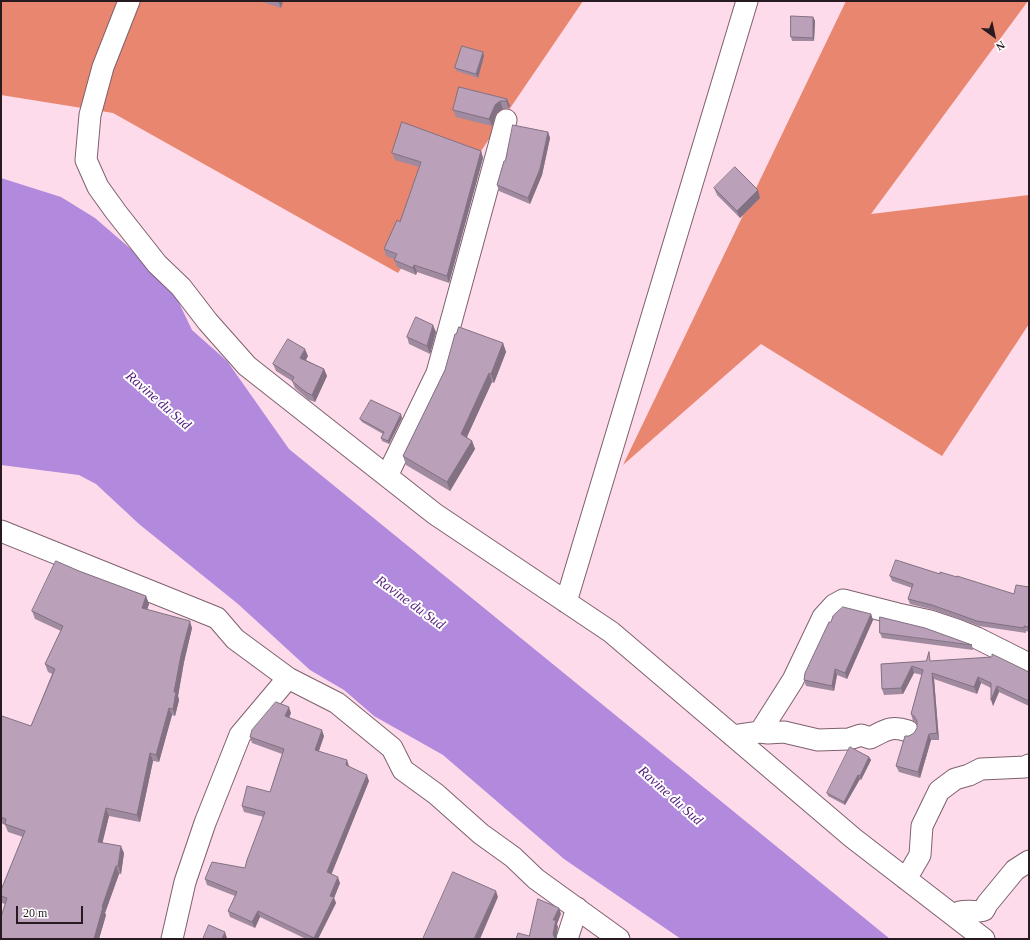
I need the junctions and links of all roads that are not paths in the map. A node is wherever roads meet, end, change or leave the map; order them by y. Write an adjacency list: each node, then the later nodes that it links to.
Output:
1 (129, 1): 4 (street)
2 (747, 1): 6 (street)
3 (506, 120): 4 (street)
4 (387, 476): 6 (street)
5 (1, 531): 8 (street)
6 (566, 602): 11 (street)
7 (1029, 664): 10 (street)
8 (288, 678): 17 (street); 19 (street)
9 (908, 731): 10 (street)
10 (760, 732): 11 (street)
11 (733, 736): 14 (street)
12 (1029, 765): 16 (street)
13 (850, 814): 14 (street)
14 (854, 838): 16 (street)
15 (1029, 861): 18 (street)
16 (906, 879): 18 (street)
17 (577, 908): 20 (street); 21 (street)
18 (958, 919): 22 (street)
19 (172, 939)
20 (567, 939)
21 (619, 939)
22 (984, 939)

